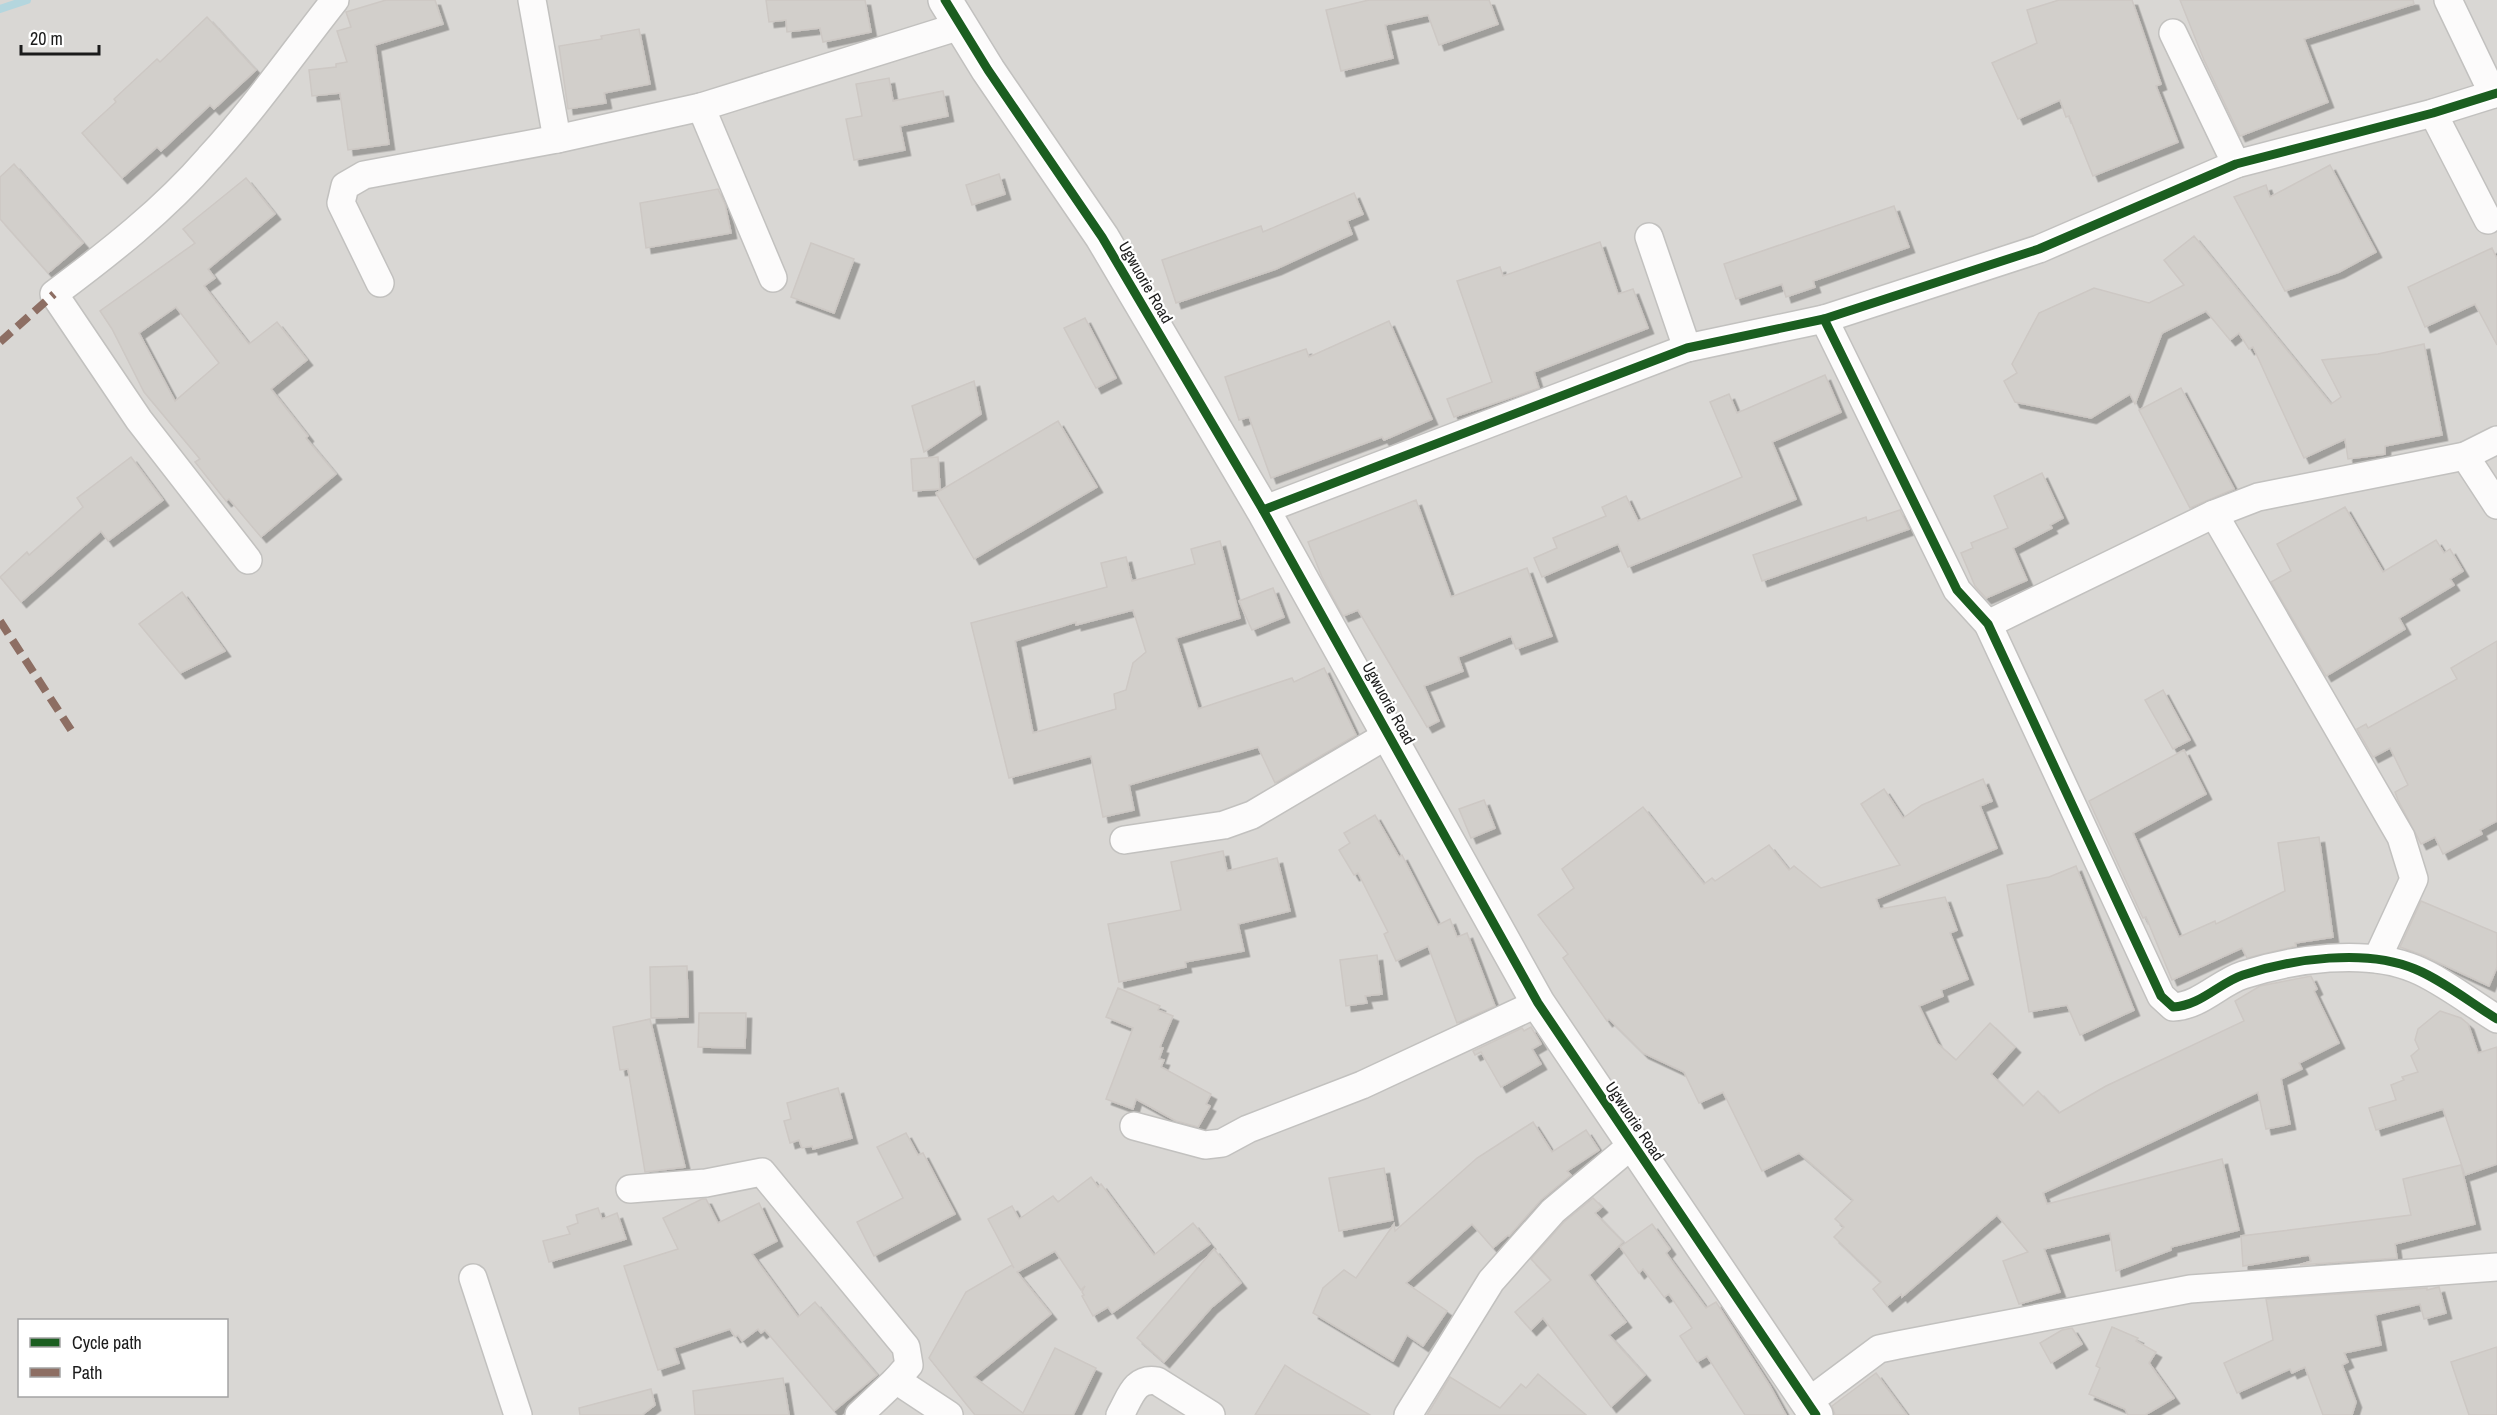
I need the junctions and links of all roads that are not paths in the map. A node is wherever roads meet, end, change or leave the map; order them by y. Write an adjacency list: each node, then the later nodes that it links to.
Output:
1 (335, 0): 22 (street)
2 (532, 0): 9 (street)
3 (2448, 0): 6 (street)
4 (953, 13): 7 (street); 20 (street, Ugwuorie Road)
5 (2173, 33): 10 (street)
6 (2495, 93): 8 (street)
7 (701, 107): 9 (street); 13 (street)
8 (2433, 113): 10 (street); 11 (street)
9 (556, 139): 14 (street)
10 (2236, 164): 15 (street)
11 (2488, 220)
12 (1649, 237): 16 (street)
13 (772, 278)
14 (380, 283)
15 (1824, 320): 16 (street); 23 (street)
16 (1687, 348): 20 (street)
17 (2497, 440): 18 (street)
18 (2465, 456): 19 (street); 21 (street)
19 (2497, 505)
20 (1263, 510): 24 (street, Ugwuorie Road)
21 (2214, 514): 23 (street); 26 (street)
22 (248, 560)
23 (1988, 624): 26 (street)
24 (1389, 734): 25 (street); 27 (street, Ugwuorie Road)
25 (1124, 840)
26 (2377, 959): 28 (street)
27 (1539, 1003): 29 (street); 30 (street, Ugwuorie Road)
28 (2497, 1019)
29 (1134, 1126)
30 (1633, 1144): 35 (street, Ugwuorie Road); 41 (street)
31 (630, 1189): 34 (street)
32 (2497, 1267): 35 (street)
33 (473, 1278): 36 (street)
34 (896, 1380): 37 (street); 38 (street)
35 (1812, 1409)
36 (518, 1415)
37 (859, 1415)
38 (949, 1415)
39 (1120, 1415): 40 (street)
40 (1211, 1415)
41 (1408, 1415)

